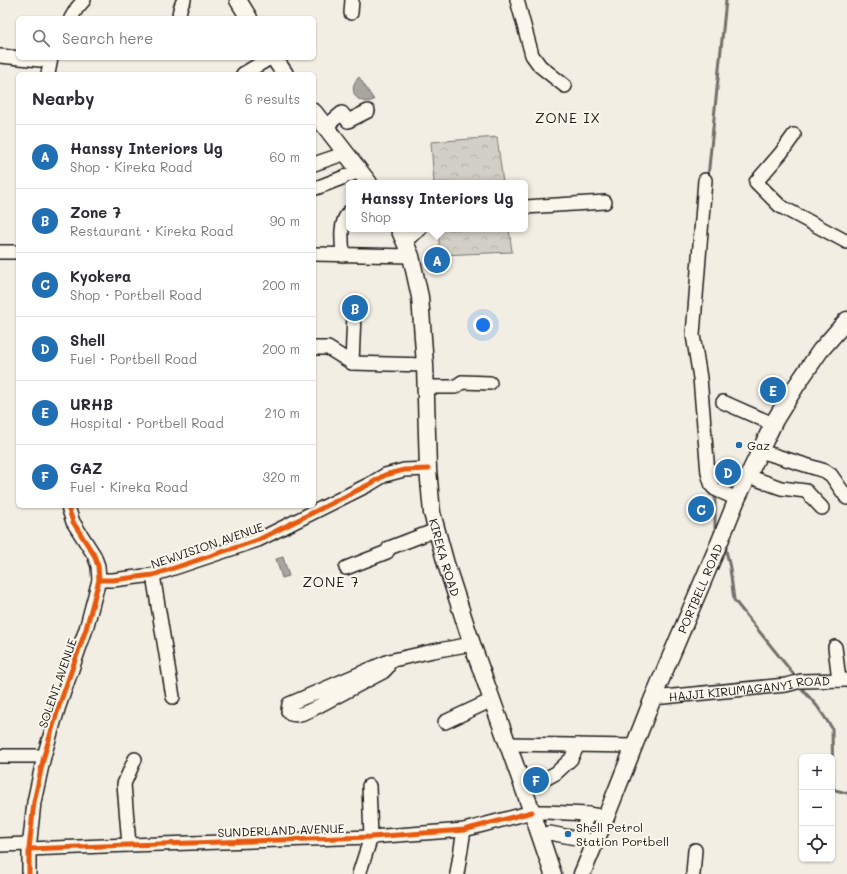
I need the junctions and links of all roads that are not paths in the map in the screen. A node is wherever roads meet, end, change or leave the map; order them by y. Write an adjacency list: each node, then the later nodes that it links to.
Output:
1 (184, 0): 4 (street)
2 (240, 0): 5 (main road)
3 (517, 0): 14 (street)
4 (179, 16)
5 (248, 16)
6 (0, 56): 7 (street)
7 (16, 59)
8 (25, 60): 11 (street)
9 (267, 60): 12 (street)
10 (275, 60): 13 (main road)
11 (50, 64)
12 (246, 72)
13 (284, 72)
14 (565, 86)
15 (368, 111): 17 (street)
16 (316, 115): 17 (main road)
17 (325, 126): 19 (main road)
18 (794, 135): 30 (street)
19 (346, 153): 20 (street); 21 (main road)
20 (316, 163)
21 (365, 177): 22 (street)
22 (352, 180)
23 (705, 180): 49 (street)
24 (346, 181): 25 (street)
25 (316, 188)
26 (605, 202): 27 (street)
27 (528, 206)
28 (346, 216): 34 (street)
29 (402, 235): 35 (main road, KIREKA ROAD)
30 (847, 242)
31 (0, 252): 32 (street)
32 (16, 252)
33 (316, 254): 34 (street)
34 (342, 255): 35 (street)
35 (411, 256): 40 (main road, KIREKA ROAD)
36 (354, 314): 39 (street)
37 (847, 320): 44 (main road, PORTBELL ROAD)
38 (316, 348): 39 (street)
39 (352, 363): 40 (street)
40 (425, 365): 42 (main road, KIREKA ROAD)
41 (490, 383): 42 (street)
42 (426, 387): 46 (main road, KIREKA ROAD)
43 (723, 402): 44 (street)
44 (773, 424): 45 (main road, PORTBELL ROAD)
45 (760, 451): 47 (main road, PORTBELL ROAD); 48 (street)
46 (428, 470): 52 (main road, KIREKA ROAD); 54 (street, NEWVISION AVENUE)
47 (748, 476): 49 (main road, PORTBELL ROAD); 51 (street)
48 (847, 498)
49 (738, 499): 61 (main road, PORTBELL ROAD)
50 (68, 508): 55 (street, SOLENT AVENUE)
51 (822, 508)
52 (436, 530): 53 (street); 56 (main road, KIREKA ROAD)
53 (346, 568)
54 (153, 575): 55 (street, NEWVISION AVENUE); 60 (street)
55 (99, 580): 68 (street, SOLENT AVENUE)
56 (472, 644): 59 (street); 62 (main road, KIREKA ROAD)
57 (835, 647): 58 (street)
58 (843, 680): 61 (street, HAJJI KIRUMAGANYI ROAD)
59 (332, 692)
60 (173, 696)
61 (653, 698): 66 (main road, PORTBELL ROAD)
62 (492, 700): 63 (street); 64 (main road, KIREKA ROAD)
63 (445, 722)
64 (508, 744): 65 (street); 71 (main road, KIREKA ROAD)
65 (578, 745): 66 (street); 71 (street)
66 (634, 746): 74 (main road, PORTBELL ROAD)
67 (0, 756): 68 (street)
68 (44, 756): 82 (street, SOLENT AVENUE)
69 (135, 759): 81 (street)
70 (369, 786): 77 (street)
71 (524, 788): 72 (main road, KIREKA ROAD)
72 (539, 812): 73 (street, SUNDERLAND AVENUE); 75 (street, SUNDERLAND AVENUE); 76 (main road, KIREKA ROAD)
73 (588, 814): 74 (street, SUNDERLAND AVENUE); 78 (street)
74 (606, 818): 79 (main road, PORTBELL ROAD)
75 (464, 830): 77 (street, SUNDERLAND AVENUE); 86 (street)
76 (545, 834): 78 (street); 87 (main road, KIREKA ROAD)
77 (371, 837): 81 (street, SUNDERLAND AVENUE); 85 (street)
78 (579, 839): 79 (street)
79 (596, 842): 88 (main road, PORTBELL ROAD)
80 (0, 845): 82 (street, SUNDERLAND AVENUE)
81 (129, 845): 82 (street, SUNDERLAND AVENUE)
82 (29, 847): 84 (street, SOLENT AVENUE)
83 (695, 850): 89 (street)
84 (29, 874)
85 (359, 874)
86 (457, 874)
87 (553, 874)
88 (582, 874)
89 (693, 874)

